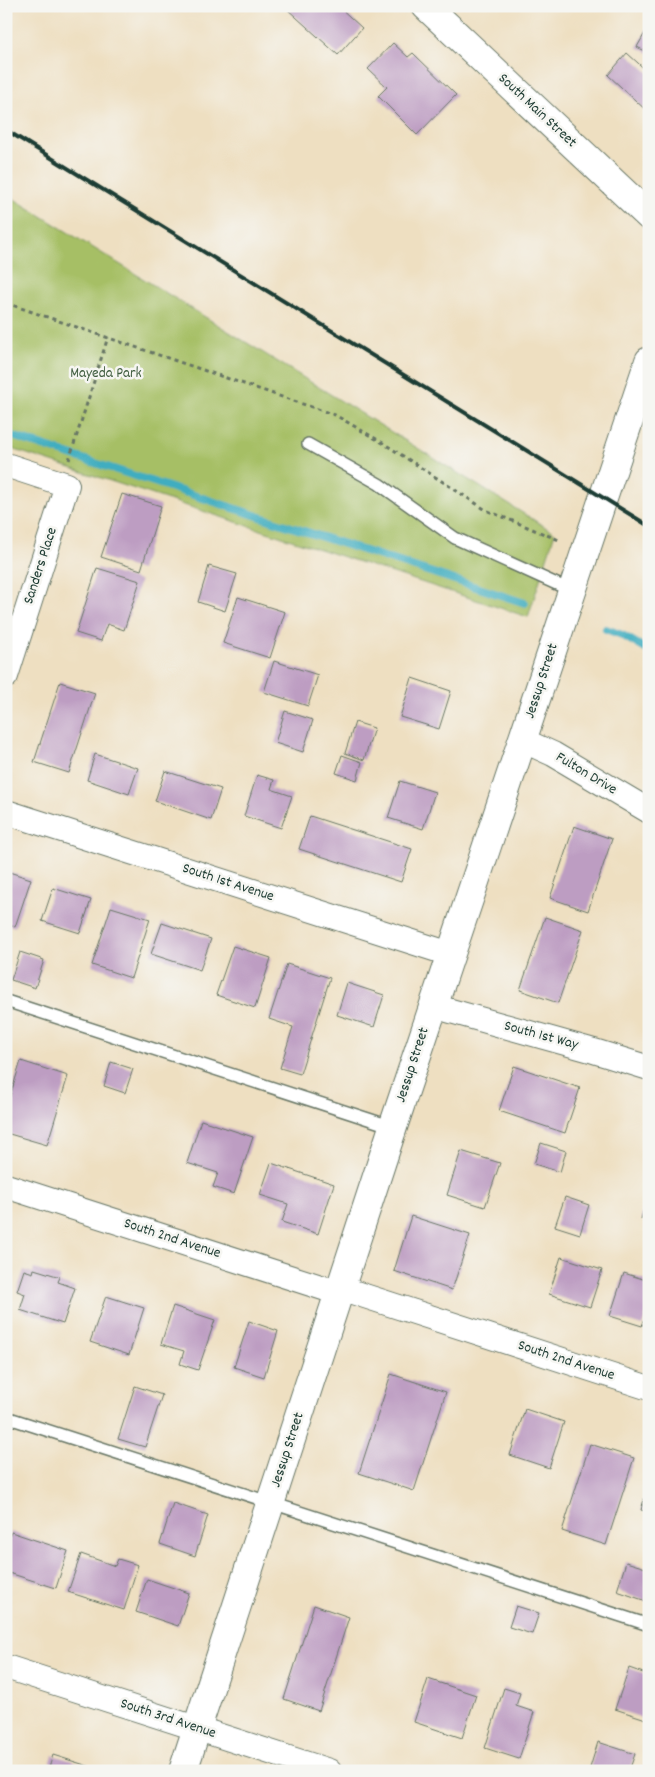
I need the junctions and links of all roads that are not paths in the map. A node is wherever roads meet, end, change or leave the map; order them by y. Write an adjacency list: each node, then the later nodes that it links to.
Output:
1 (426, 6): 2 (street, South Main Street)
2 (649, 216)
3 (649, 361): 6 (street, Jessup Street)
4 (308, 444): 6 (lane)
5 (6, 465): 7 (street, Sanders Place)
6 (572, 591): 9 (street, Jessup Street)
7 (13, 634): 8 (street, Sanders Place)
8 (6, 676)
9 (522, 740): 10 (street, Fulton Drive); 12 (street, Jessup Street)
10 (649, 811)
11 (6, 812): 12 (street, South 1st Avenue)
12 (450, 954): 14 (street, Jessup Street)
13 (6, 1000): 16 (lane)
14 (433, 1006): 15 (street, South 1st Way); 16 (street, Jessup Street)
15 (649, 1068)
16 (393, 1127): 18 (street, Jessup Street)
17 (6, 1186): 18 (street, South 2nd Avenue)
18 (339, 1290): 19 (street, South 2nd Avenue); 21 (street, Jessup Street)
19 (649, 1388)
20 (6, 1417): 21 (lane)
21 (271, 1502): 22 (lane); 24 (street, Jessup Street)
22 (649, 1624)
23 (6, 1667): 24 (street, South 3rd Avenue)
24 (197, 1729): 25 (street, Jessup Street); 26 (street, South 3rd Avenue)
25 (183, 1771)
26 (329, 1771)

